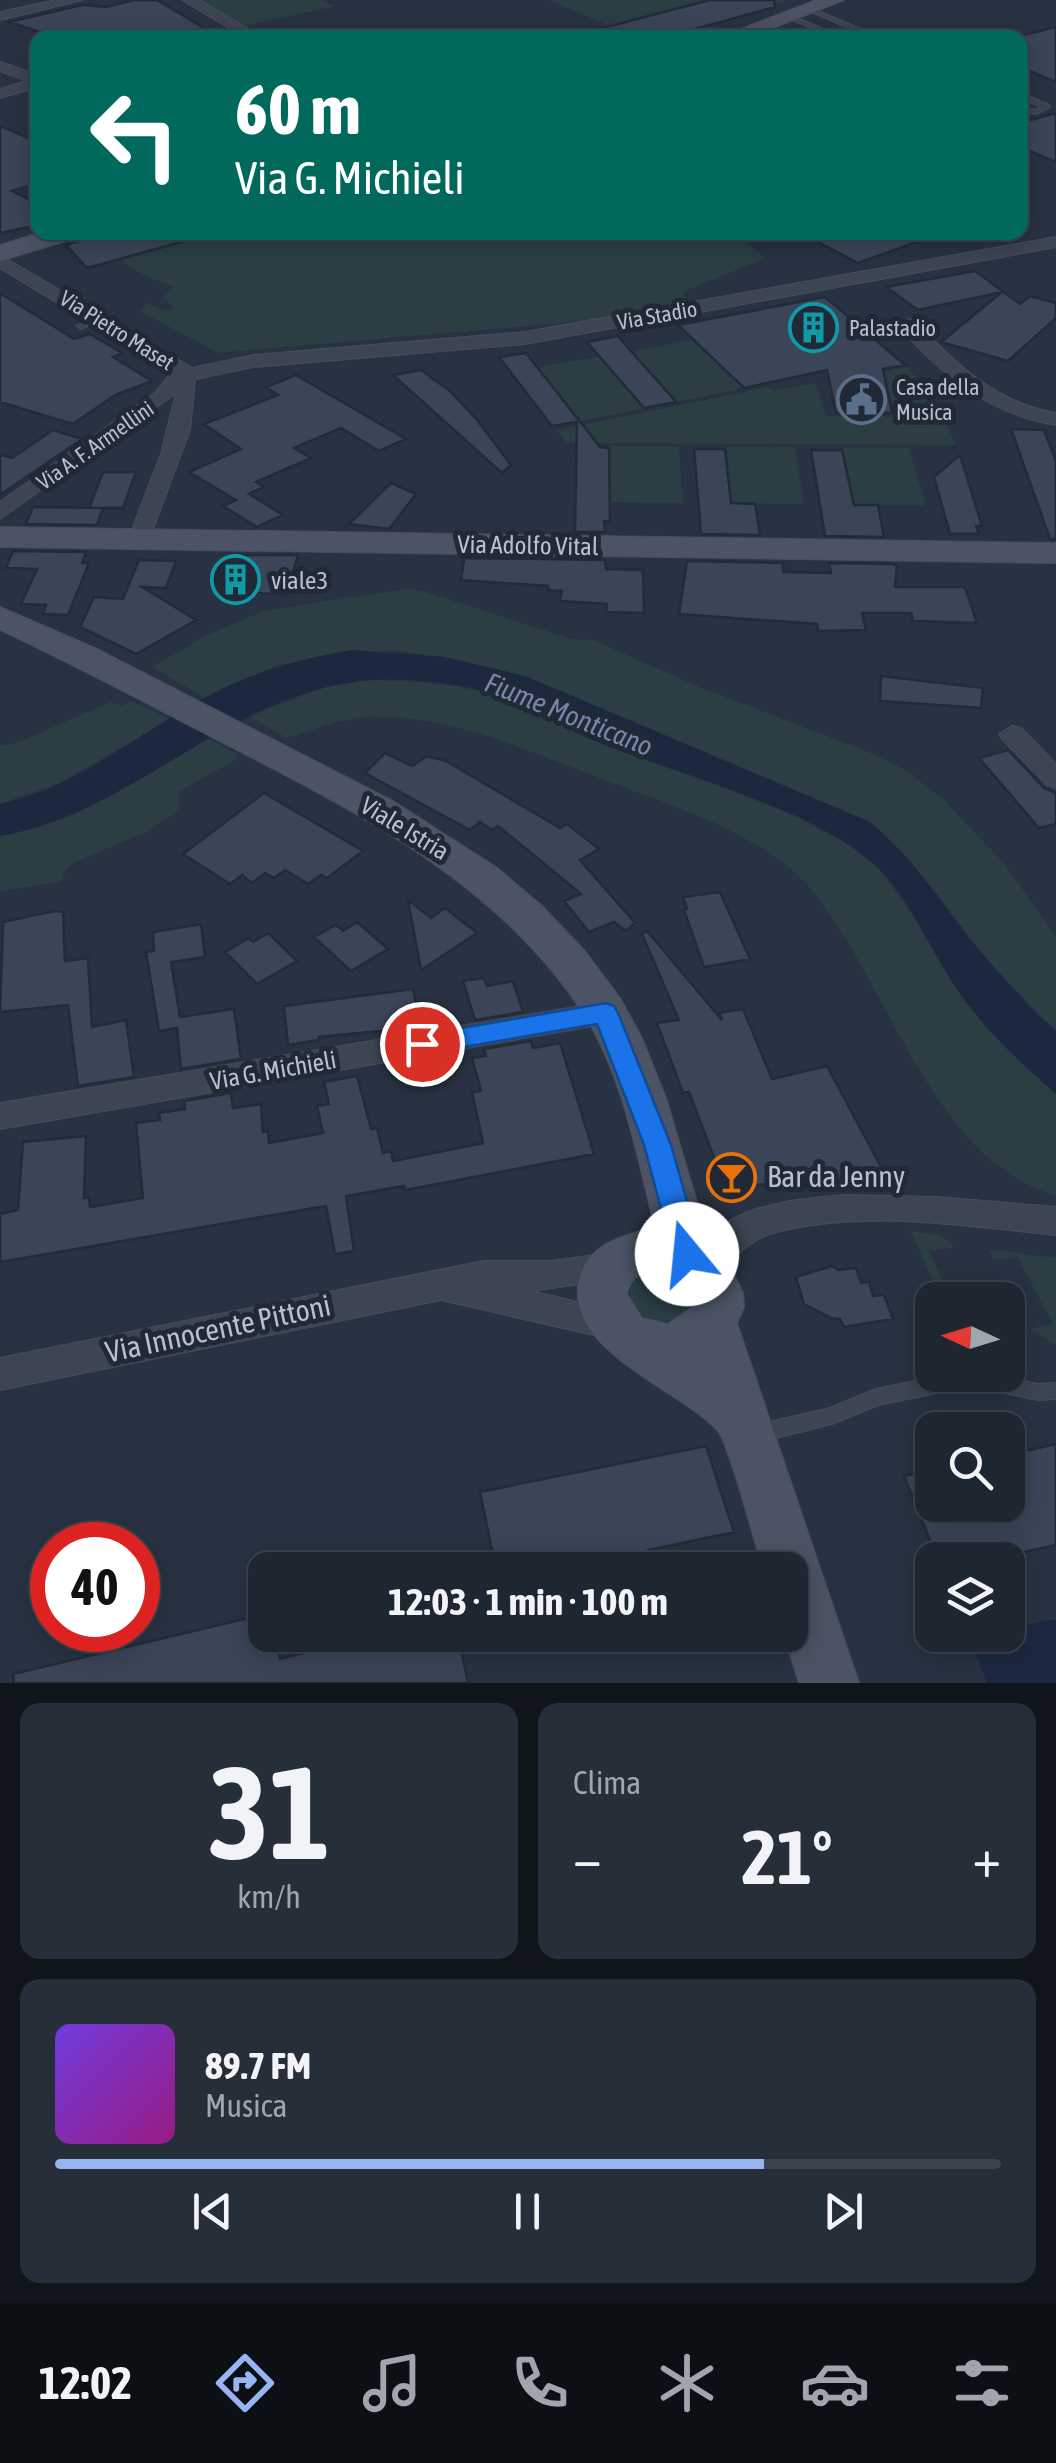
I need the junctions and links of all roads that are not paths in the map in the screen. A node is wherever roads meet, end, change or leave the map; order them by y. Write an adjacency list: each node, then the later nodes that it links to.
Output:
1 (75, 0): 4 (street)
2 (189, 0): 6 (street)
3 (832, 9): 5 (street); 9 (lane)
4 (0, 16)
5 (809, 17): 7 (street); 8 (lane)
6 (243, 30)
7 (750, 30)
8 (829, 30)
9 (866, 30)
10 (0, 66): 11 (street)
11 (30, 78)
12 (30, 84): 13 (street)
13 (0, 94)
14 (47, 240): 16 (street)
15 (1056, 242): 20 (street, Via Stadio)
16 (0, 256): 17 (street, Via Pietro Maset)
17 (100, 319): 18 (lane); 20 (street, Via Pietro Maset)
18 (81, 326)
19 (908, 326): 23 (street)
20 (181, 370): 21 (street, Via A. F. Armellini); 22 (street, Via Pietro Maset)
21 (143, 412): 22 (street); 24 (street, Via A. F. Armellini)
22 (183, 414): 26 (street, Via Pietro Maset)
23 (1056, 419)
24 (0, 512)
25 (0, 537): 26 (street, Via Adolfo Vital)
26 (139, 540): 27 (street, Via Adolfo Vital)
27 (1056, 553)
28 (0, 617): 31 (street, Viale Istria)
29 (1012, 734): 30 (street)
30 (1056, 778)
31 (606, 1013): 32 (street, Via G. Michieli); 34 (street, Viale Istria)
32 (0, 1116)
33 (1056, 1221): 34 (street)
34 (660, 1259): 35 (street, Via Innocente Pittoni); 36 (street); 37 (street)
35 (435, 1285): 37 (street, Via Innocente Pittoni); 38 (street, Via Innocente Pittoni)
36 (711, 1322): 37 (street); 40 (street)
37 (628, 1334): 40 (street)
38 (0, 1374)
39 (1056, 1391): 40 (lane)
40 (745, 1427): 41 (street)
41 (828, 1683)

